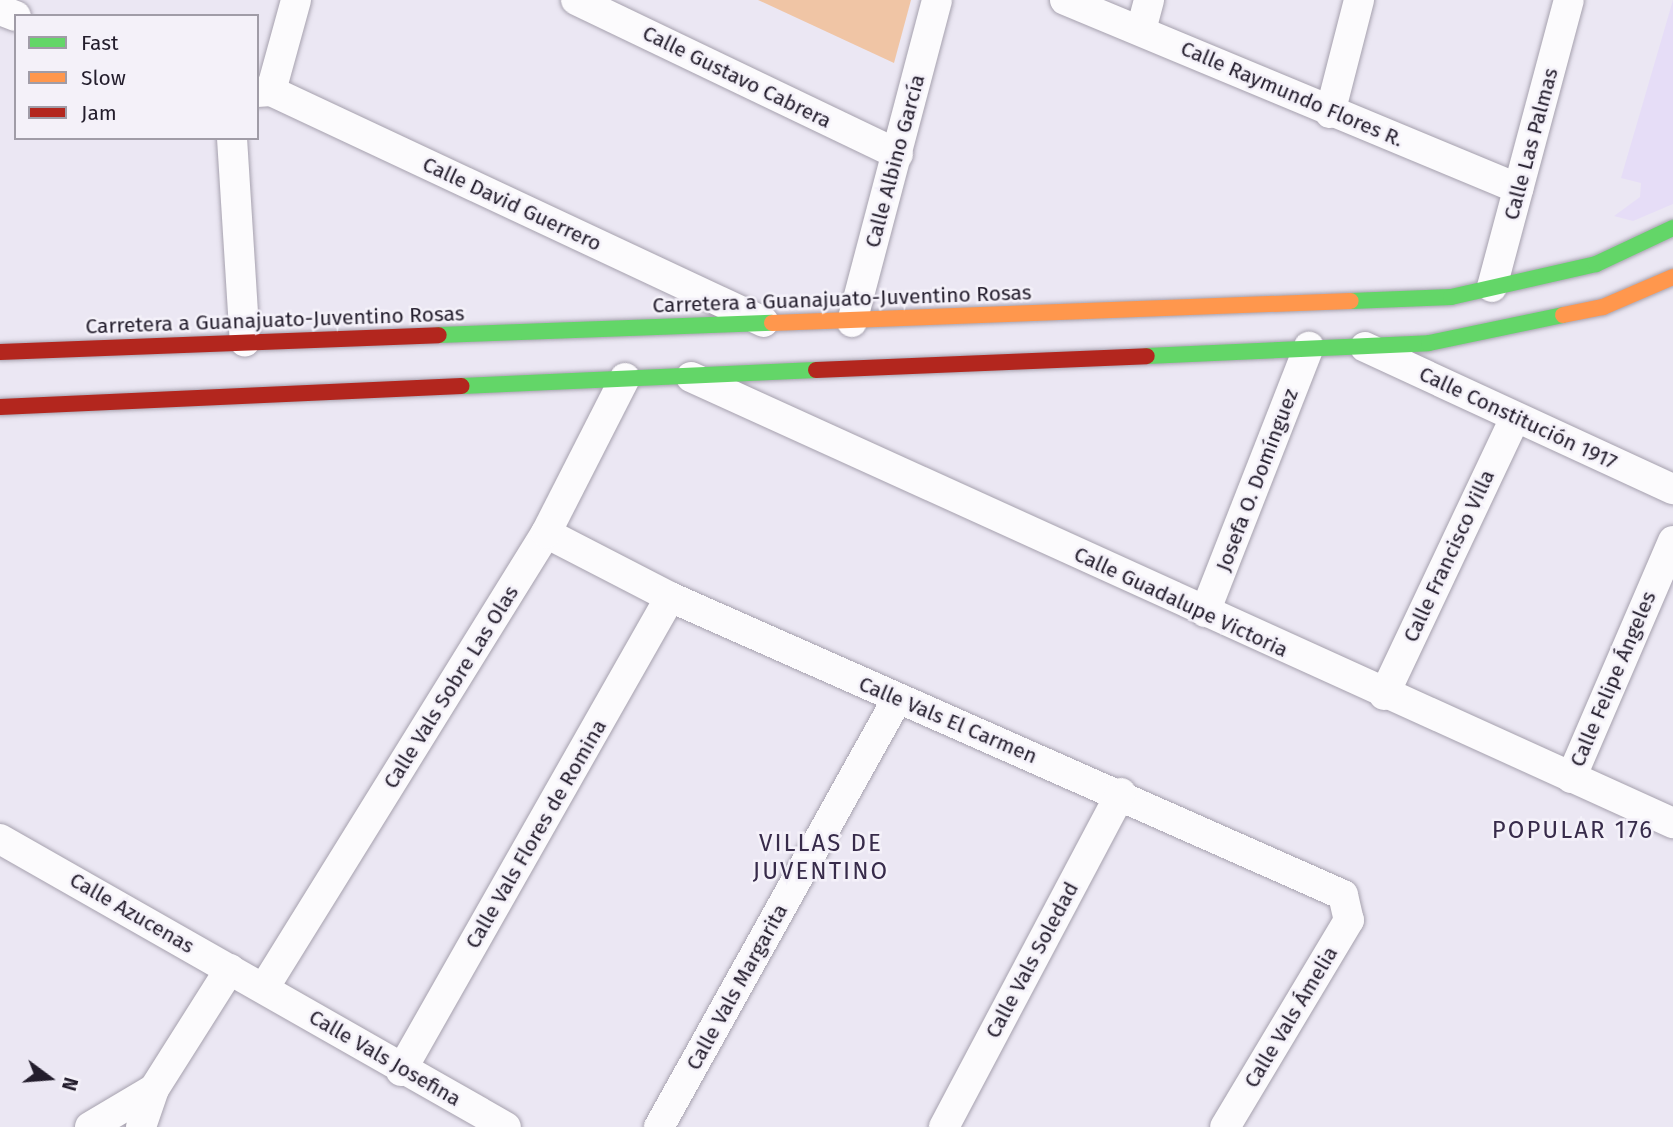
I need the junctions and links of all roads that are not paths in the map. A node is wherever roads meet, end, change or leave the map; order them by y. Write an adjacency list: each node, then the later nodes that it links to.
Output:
1 (296, 0): 9 (street)
2 (576, 0): 12 (street, Calle Gustavo Cabrera)
3 (937, 0): 12 (street, Calle Albino García)
4 (1065, 0): 8 (street, Calle Raymundo Flores R.)
5 (1149, 0): 8 (street)
6 (1359, 0): 10 (street)
7 (1569, 0): 13 (street, Calle Las Palmas)
8 (1141, 30): 10 (street, Calle Raymundo Flores R.)
9 (264, 92): 17 (street, Calle David Guerrero)
10 (1329, 113): 13 (street, Calle Raymundo Flores R.)
11 (232, 140): 19 (street)
12 (898, 154): 18 (street, Calle Albino García)
13 (1518, 189): 16 (street, Calle Las Palmas)
14 (1673, 228): 16 (main road, Carretera a Guanajuato-Juventino Rosas)
15 (1673, 277): 20 (main road)
16 (1492, 287): 18 (main road, Carretera a Guanajuato-Juventino Rosas)
17 (765, 322): 18 (main road, Carretera a Guanajuato-Juventino Rosas); 19 (main road, Carretera a Guanajuato-Juventino Rosas)
18 (852, 322)
19 (245, 342): 22 (main road, Carretera a Guanajuato-Juventino Rosas)
20 (1363, 346): 21 (main road); 26 (street, Calle Constitución 1917)
21 (1309, 347): 23 (main road); 31 (street, Josefa O. Domínguez)
22 (0, 352)
23 (691, 377): 24 (main road); 31 (street, Calle Guadalupe Victoria)
24 (625, 378): 25 (main road); 28 (street, Calle Vals Sobre Las Olas)
25 (0, 407)
26 (1514, 418): 27 (street, Calle Constitución 1917); 32 (street, Calle Francisco Villa)
27 (1673, 489)
28 (546, 533): 30 (street, Calle Vals El Carmen); 40 (street, Calle Vals Sobre Las Olas)
29 (1673, 541): 34 (street, Calle Felipe Ángeles)
30 (670, 597): 33 (street, Calle Vals El Carmen); 41 (street, Calle Vals Flores de Romina)
31 (1205, 612): 32 (street, Calle Guadalupe Victoria)
32 (1384, 695): 34 (street, Calle Guadalupe Victoria)
33 (897, 699): 35 (street, Calle Vals El Carmen); 46 (street, Calle Vals Margarita)
34 (1570, 778): 36 (street, Calle Guadalupe Victoria)
35 (1121, 793): 38 (street, Calle Vals El Carmen); 47 (street, Calle Vals Soledad)
36 (1673, 823)
37 (0, 838): 39 (street, Calle Azucenas)
38 (1349, 905): 48 (street, Calle Vals Ámelia)
39 (230, 969): 40 (street, Calle Azucenas); 42 (street)
40 (264, 988): 41 (street, Calle Vals Josefina)
41 (401, 1070): 45 (street, Calle Vals Josefina)
42 (154, 1089): 43 (street); 44 (street)
43 (90, 1127)
44 (142, 1127)
45 (506, 1127)
46 (659, 1127)
47 (944, 1127)
48 (1225, 1127)

